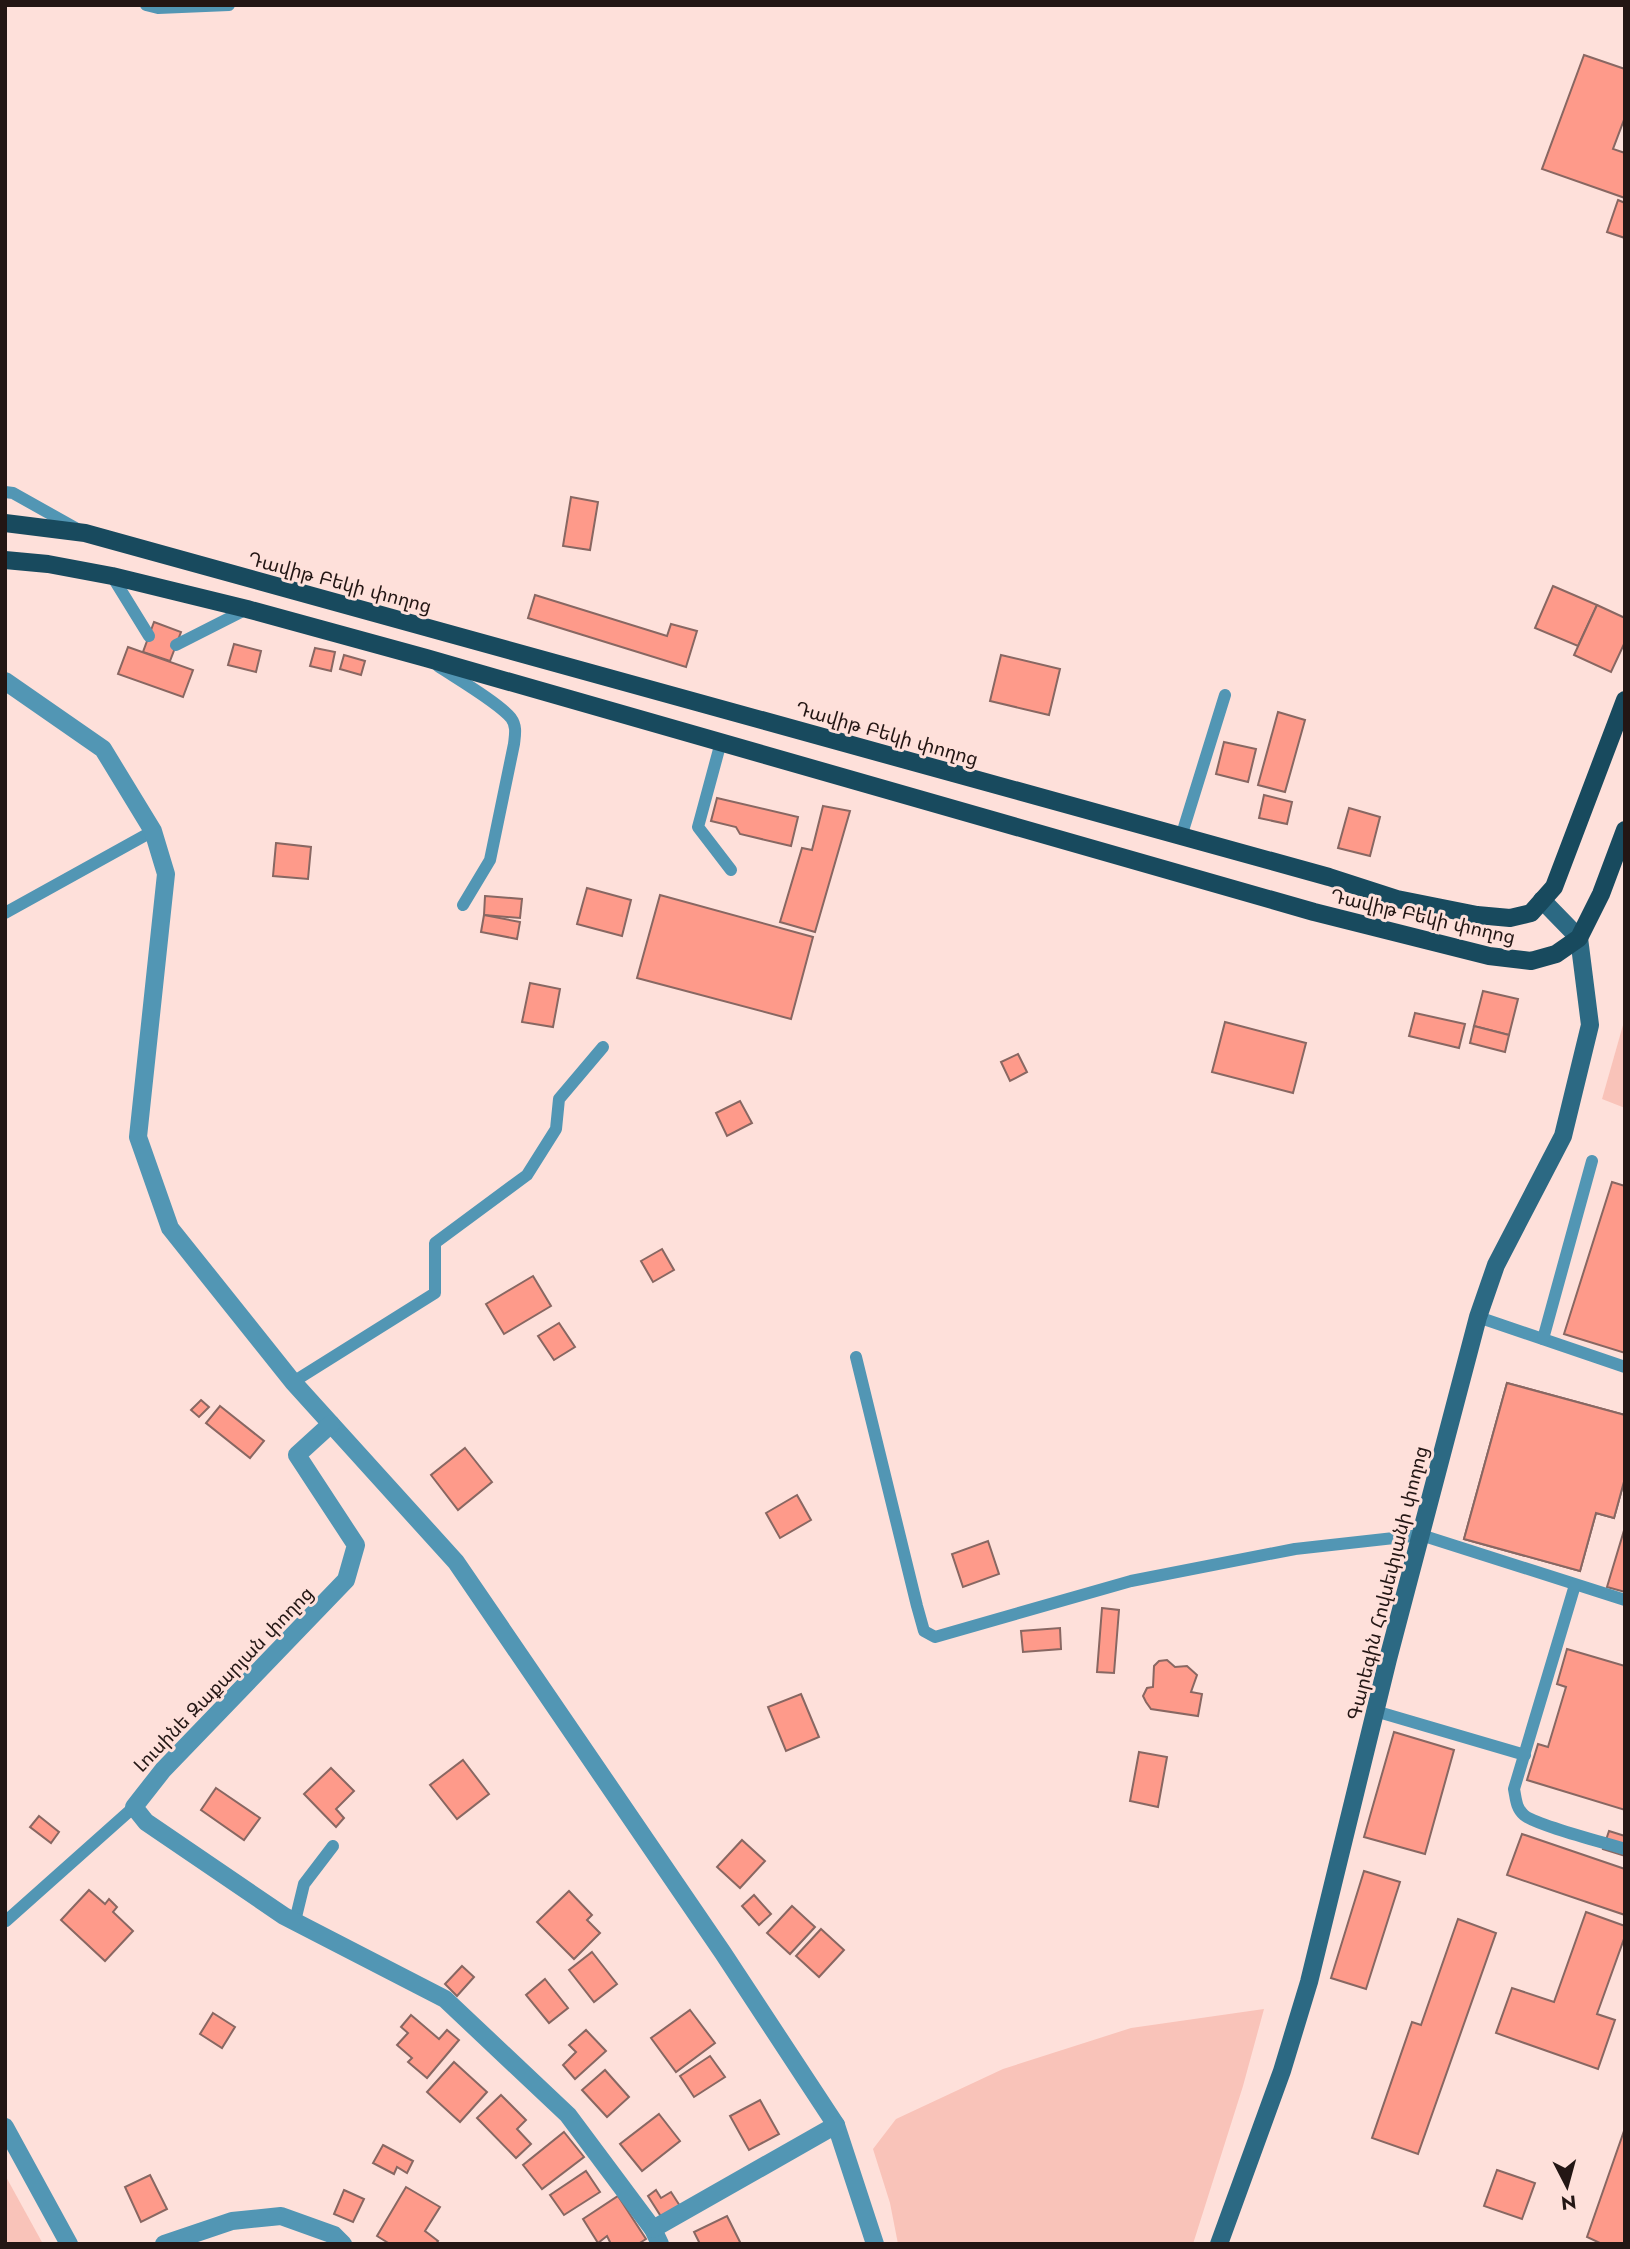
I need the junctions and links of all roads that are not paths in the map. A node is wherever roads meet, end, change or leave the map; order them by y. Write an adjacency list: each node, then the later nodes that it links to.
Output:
1 (146, 5): 2 (lane)
2 (229, 5)
3 (5, 492): 5 (lane)
4 (5, 523): 5 (main road, Դավիթ Բեկի փողոց)
5 (85, 533): 15 (main road, Դավիթ Բեկի փողոց)
6 (5, 560): 7 (main road, Դավիթ Բեկի փողոց)
7 (112, 576): 8 (main road, Դավիթ Բեկի փողոց); 9 (lane)
8 (247, 609): 10 (lane); 11 (main road, Դավիթ Բեկի փողոց)
9 (149, 636)
10 (176, 645)
11 (426, 658): 16 (main road, Դավիթ Բեկի փողոց); 22 (lane)
12 (5, 681): 18 (street)
13 (1226, 695): 19 (lane)
14 (1625, 700): 21 (main road, Դավիթ Բեկի փողոց)
15 (730, 710): 16 (main road); 19 (main road, Դավիթ Բեկի փողոց)
16 (721, 742): 20 (lane); 24 (main road, Դավիթ Բեկի փողոց)
17 (1625, 830): 24 (main road)
18 (153, 831): 23 (lane); 31 (street)
19 (1181, 837): 21 (main road, Դավիթ Բեկի փողոց)
20 (731, 870)
21 (1542, 900): 24 (main road)
22 (463, 905)
23 (5, 913)
24 (1579, 938): 27 (main road, Գարեգին Հովսեփյանի փողոց)
25 (603, 1047): 31 (lane)
26 (1592, 1161): 28 (lane)
27 (1478, 1317): 28 (lane); 33 (main road, Գարեգին Հովսեփյանի փողոց)
28 (1543, 1339): 30 (lane)
29 (856, 1357): 33 (lane)
30 (1625, 1367)
31 (293, 1382): 32 (street)
32 (331, 1424): 38 (street, Լուսինե Զաքարյան փողոց); 43 (street)
33 (1421, 1535): 34 (lane); 36 (main road, Գարեգին Հովսեփյանի փողոց)
34 (1575, 1585): 35 (lane); 37 (lane)
35 (1625, 1600)
36 (1375, 1711): 37 (lane); 50 (main road, Գարեգին Հովսեփյանի փողոց)
37 (1525, 1755): 40 (lane)
38 (134, 1807): 41 (lane); 42 (street)
39 (333, 1846): 42 (lane)
40 (1625, 1849)
41 (6, 1921)
42 (295, 1921): 45 (street)
43 (836, 2124): 45 (street); 49 (street)
44 (5, 2127): 46 (street)
45 (657, 2236)
46 (69, 2244)
47 (164, 2244): 48 (street)
48 (342, 2244)
49 (875, 2244)
50 (1219, 2244)

